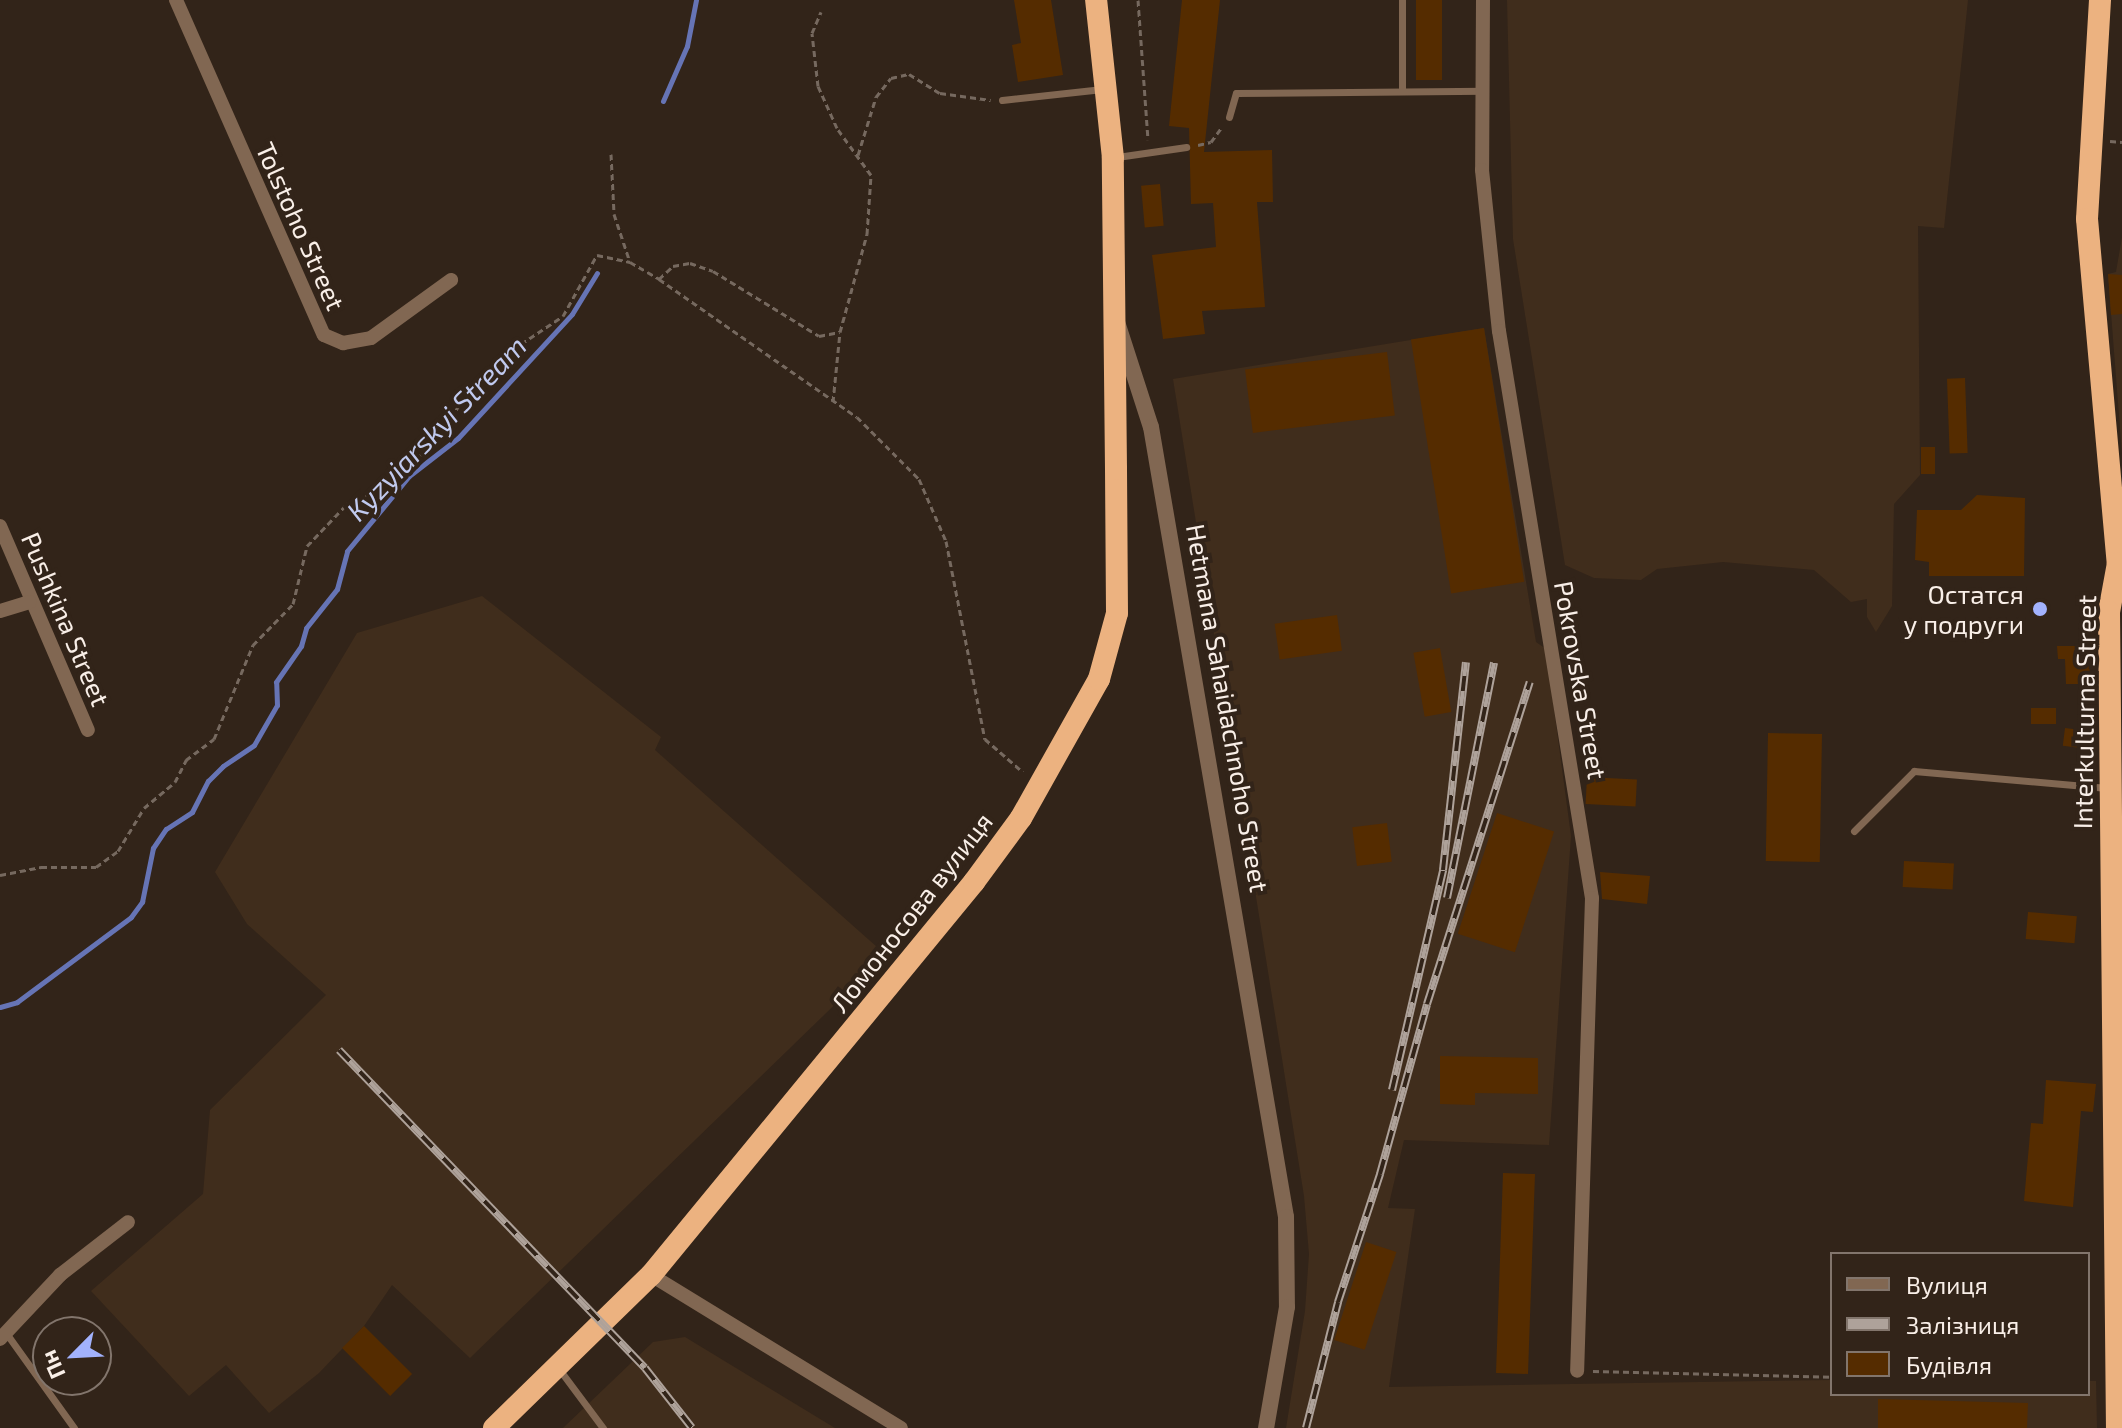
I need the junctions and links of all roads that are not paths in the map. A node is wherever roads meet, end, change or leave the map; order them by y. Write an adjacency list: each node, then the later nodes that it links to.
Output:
1 (176, 0): 13 (street, Tolstoho Street)
2 (1096, 0): 6 (highway, Hetmana Sahaidachnoho Street)
3 (1402, 0): 7 (lane)
4 (1483, 0): 8 (street, Pokrovska Street)
5 (2100, 0): 15 (highway, Interkulturna Street)
6 (1108, 88): 9 (lane); 12 (highway, Hetmana Sahaidachnoho Street)
7 (1402, 91): 8 (lane); 10 (lane)
8 (1485, 91): 27 (street, Pokrovska Street)
9 (1002, 100)
10 (1229, 117)
11 (1186, 147): 12 (lane)
12 (1113, 158): 14 (highway, Hetmana Sahaidachnoho Street)
13 (451, 280)
14 (1115, 317): 24 (highway, Ломоносова вулиця); 33 (street, Hetmana Sahaidachnoho Street)
15 (2117, 498): 20 (highway, Interkulturna Street)
16 (0, 526): 17 (street, Pushkina Street)
17 (30, 602): 18 (street); 19 (street, Pushkina Street)
18 (0, 611)
19 (88, 730)
20 (2109, 788): 21 (lane); 22 (highway, Interkulturna Street)
21 (1854, 831)
22 (2117, 970): 28 (highway, Interkulturna Street)
23 (128, 1222): 25 (street)
24 (651, 1275): 26 (highway, Ломоносова вулиця); 32 (street)
25 (3, 1336): 29 (lane)
26 (558, 1367): 30 (highway, Ломоносова вулиця); 31 (lane)
27 (1577, 1371)
28 (2118, 1415)
29 (74, 1428)
30 (494, 1428)
31 (603, 1428)
32 (901, 1428)
33 (1266, 1428)

